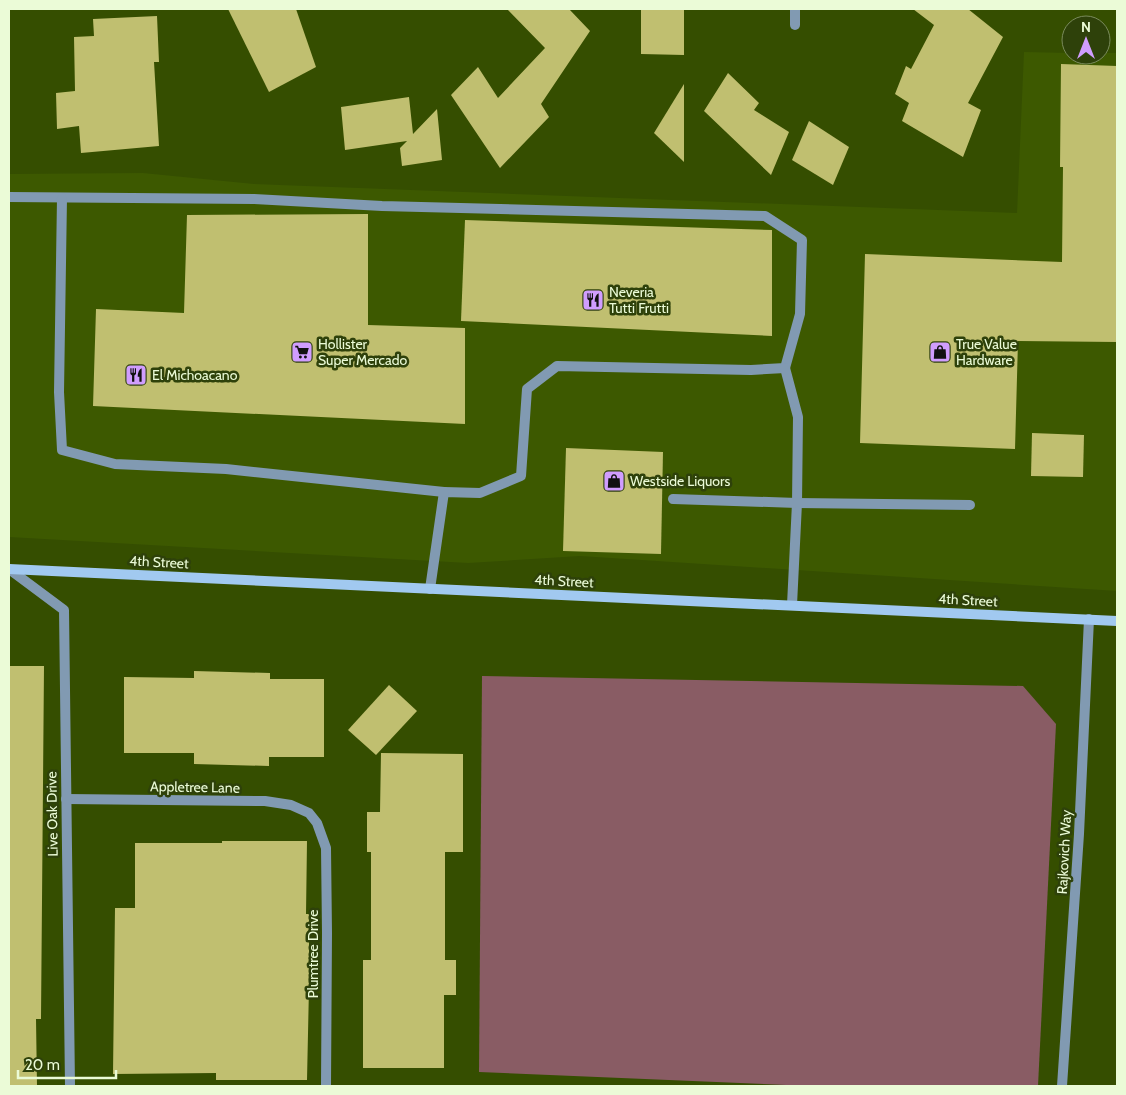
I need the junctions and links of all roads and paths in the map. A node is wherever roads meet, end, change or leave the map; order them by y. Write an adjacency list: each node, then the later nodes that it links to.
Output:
1 (796, 9): 2 (street)
2 (795, 25)
3 (9, 197): 4 (street)
4 (62, 198): 5 (street); 6 (street)
5 (785, 368): 6 (street); 8 (street)
6 (444, 492): 11 (street)
7 (673, 499): 8 (street)
8 (797, 503): 9 (street); 12 (street)
9 (970, 505)
10 (9, 569): 11 (main road, 4th Street); 15 (street, Live Oak Drive)
11 (430, 589): 12 (main road, 4th Street)
12 (792, 605): 13 (main road, 4th Street)
13 (1089, 620): 14 (main road, 4th Street); 19 (street, Rajkovich Way)
14 (1117, 621)
15 (66, 799): 16 (street, Appletree Lane); 17 (street, Live Oak Drive)
16 (316, 822): 18 (street, Plumtree Drive)
17 (70, 1086)
18 (326, 1086)
19 (1062, 1086)

